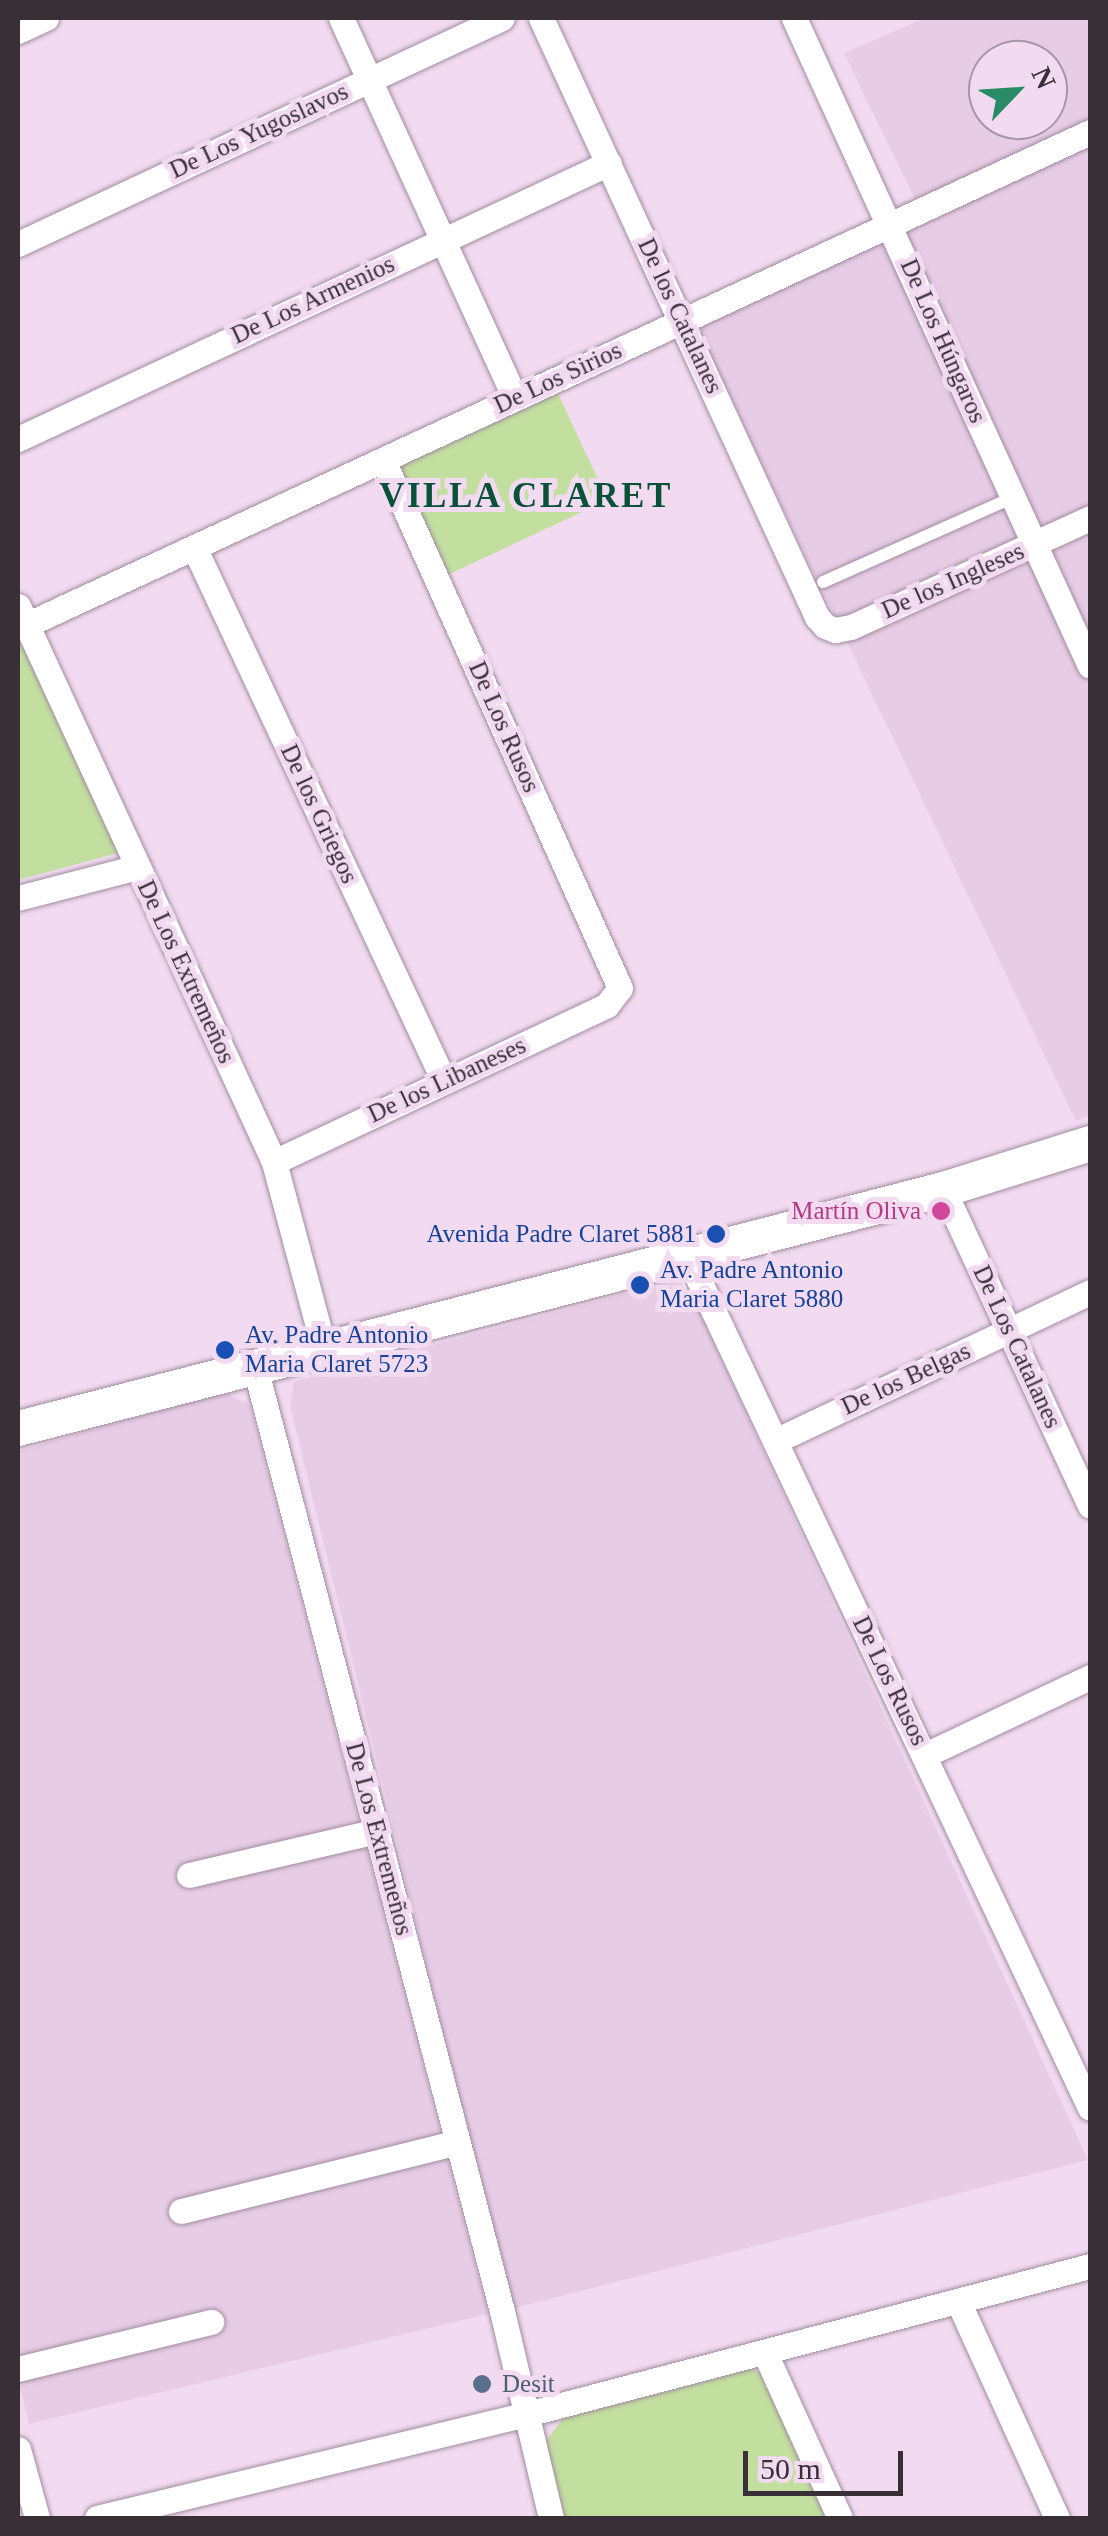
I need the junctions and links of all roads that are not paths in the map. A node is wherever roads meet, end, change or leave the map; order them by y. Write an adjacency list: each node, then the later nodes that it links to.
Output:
1 (46, 18): 6 (street)
2 (341, 18): 7 (street)
3 (502, 18): 7 (street, De Los Yugoslavos)
4 (541, 18): 9 (street, De los Catalanes)
5 (794, 18): 10 (street, De Los Húngaros)
6 (18, 31)
7 (368, 79): 11 (street); 12 (street, De Los Yugoslavos)
8 (1090, 132): 10 (street, De Los Sirios)
9 (609, 162): 11 (street, De Los Armenios); 13 (street, De los Catalanes)
10 (890, 225): 13 (street, De Los Sirios); 17 (street, De Los Húngaros)
11 (442, 239): 14 (street); 15 (street, De Los Armenios)
12 (18, 244)
13 (683, 321): 14 (street, De Los Sirios); 23 (street, De los Catalanes)
14 (515, 398): 16 (street, De Los Sirios)
15 (18, 439)
16 (383, 460): 20 (street, De Los Sirios); 27 (street, De Los Rusos)
17 (1014, 497): 19 (street, De Los Húngaros); 21 (lane)
18 (1090, 518): 19 (street, De los Ingleses)
19 (1035, 543): 23 (street, De los Ingleses); 24 (street, De Los Húngaros)
20 (194, 547): 22 (street, De Los Sirios); 28 (street, De los Griegos)
21 (824, 582)
22 (22, 615): 25 (street, De Los Extremeños)
23 (816, 616)
24 (1090, 666)
25 (138, 868): 26 (street); 30 (street, De Los Extremeños)
26 (18, 898)
27 (618, 996): 28 (street, De los Libaneses)
28 (444, 1081): 30 (street, De los Libaneses)
29 (1090, 1143): 31 (main road)
30 (274, 1162): 35 (street, De Los Extremeños)
31 (943, 1189): 32 (main road); 34 (street, De Los Catalanes)
32 (687, 1255): 35 (main road); 38 (street, De Los Rusos)
33 (1090, 1292): 34 (street, De los Belgas)
34 (1009, 1330): 38 (street, De los Belgas); 39 (street, De Los Catalanes)
35 (324, 1348): 36 (main road)
36 (255, 1367): 37 (main road); 42 (street, De Los Extremeños)
37 (18, 1428)
38 (775, 1441): 41 (street, De Los Rusos)
39 (1090, 1506)
40 (1090, 1677): 41 (street)
41 (925, 1755): 44 (street, De Los Rusos)
42 (377, 1832): 43 (street); 46 (street, De Los Extremeños)
43 (189, 1876)
44 (1081, 2062): 45 (street, De Los Rusos)
45 (1090, 2108)
46 (458, 2142): 47 (street); 53 (street, De Los Extremeños)
47 (182, 2211)
48 (1090, 2266): 49 (street)
49 (958, 2301): 51 (street); 59 (street)
50 (211, 2322): 52 (street)
51 (765, 2352): 53 (street); 58 (street)
52 (18, 2369)
53 (527, 2414): 56 (street); 57 (street, De Los Extremeños)
54 (20, 2467): 55 (street)
55 (37, 2518)
56 (97, 2518)
57 (551, 2518)
58 (840, 2518)
59 (1057, 2518)

